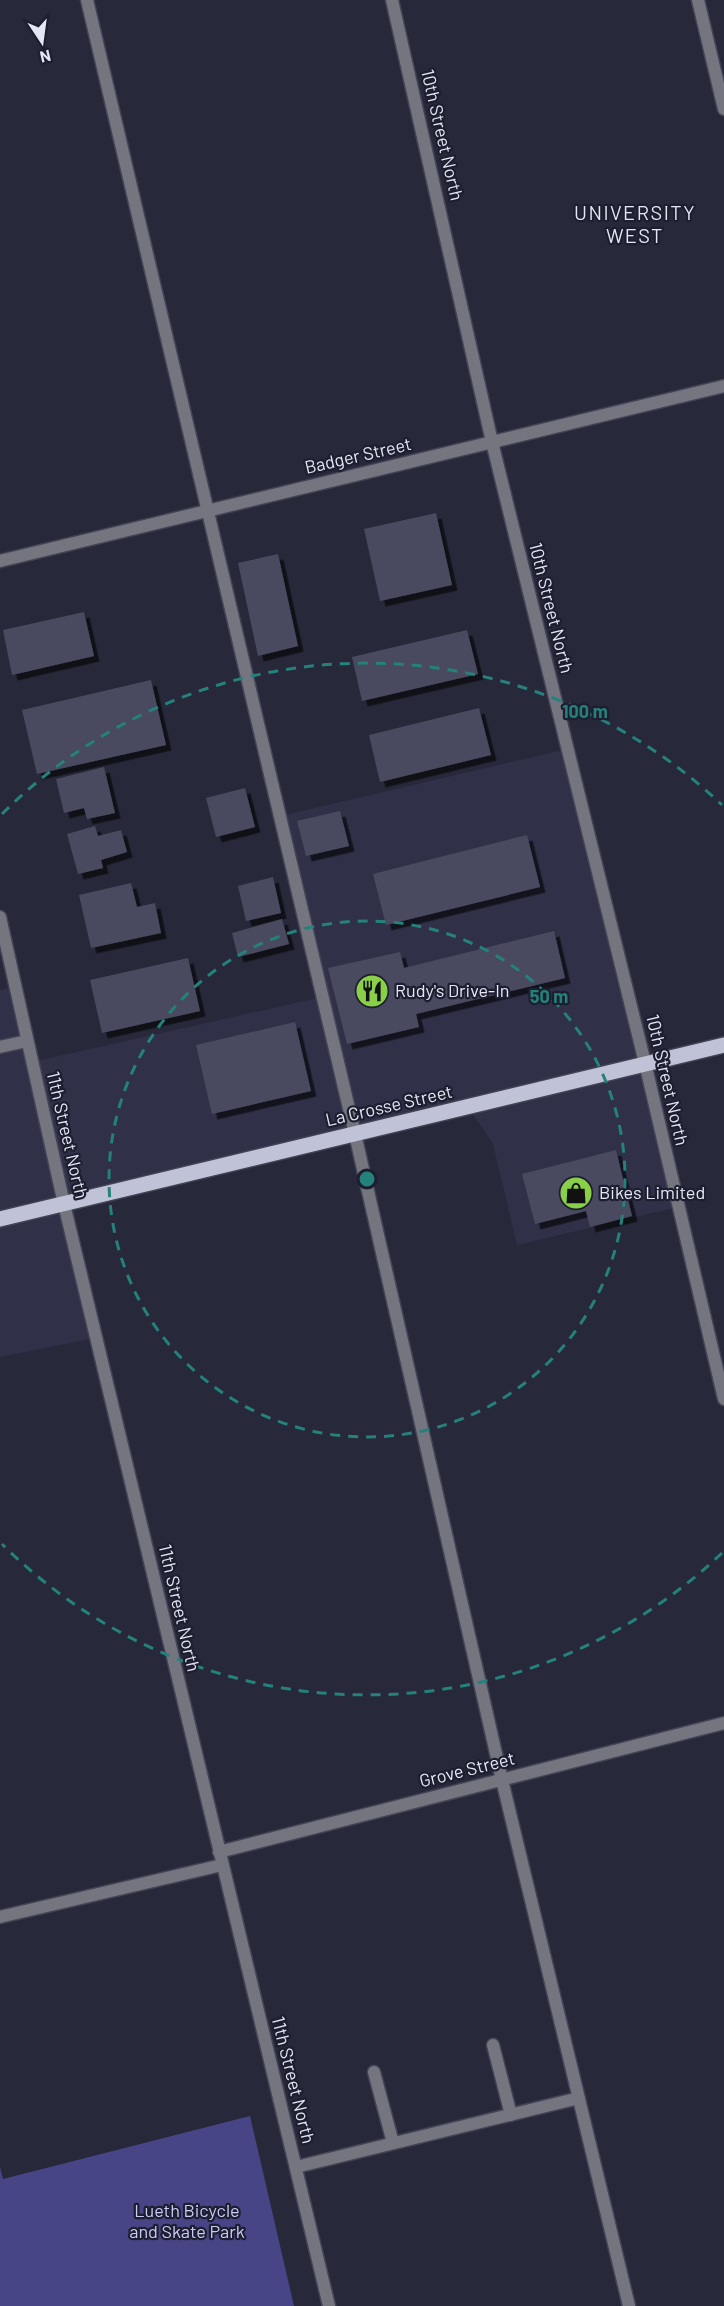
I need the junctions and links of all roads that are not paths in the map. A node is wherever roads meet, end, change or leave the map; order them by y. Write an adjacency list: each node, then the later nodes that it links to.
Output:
1 (87, 0): 7 (street)
2 (393, 0): 6 (street, 10th Street North)
3 (698, 0): 4 (street)
4 (724, 109)
5 (724, 387): 6 (street, Badger Street)
6 (492, 442): 7 (street, Badger Street); 13 (street, 10th Street North)
7 (207, 511): 8 (street, Badger Street); 14 (street)
8 (0, 561)
9 (0, 917): 10 (street, 11th Street North)
10 (27, 1041): 12 (street); 15 (street, 11th Street North)
11 (724, 1045): 13 (main road, La Crosse Street)
12 (0, 1047)
13 (645, 1063): 14 (main road, La Crosse Street); 17 (street, 10th Street North)
14 (355, 1134): 15 (main road, La Crosse Street); 19 (street)
15 (64, 1204): 16 (main road, La Crosse Street); 20 (street, 11th Street North)
16 (0, 1219)
17 (724, 1398)
18 (724, 1724): 19 (street, Grove Street)
19 (502, 1780): 20 (street, Grove Street); 24 (street)
20 (221, 1858): 21 (street, Grove Street); 27 (street, 11th Street North)
21 (0, 1917)
22 (494, 2045): 25 (street)
23 (374, 2072): 26 (street)
24 (579, 2098): 25 (street); 29 (street)
25 (511, 2115): 26 (street)
26 (393, 2143): 27 (street)
27 (296, 2167): 28 (street, 11th Street North)
28 (329, 2306)
29 (629, 2306)

